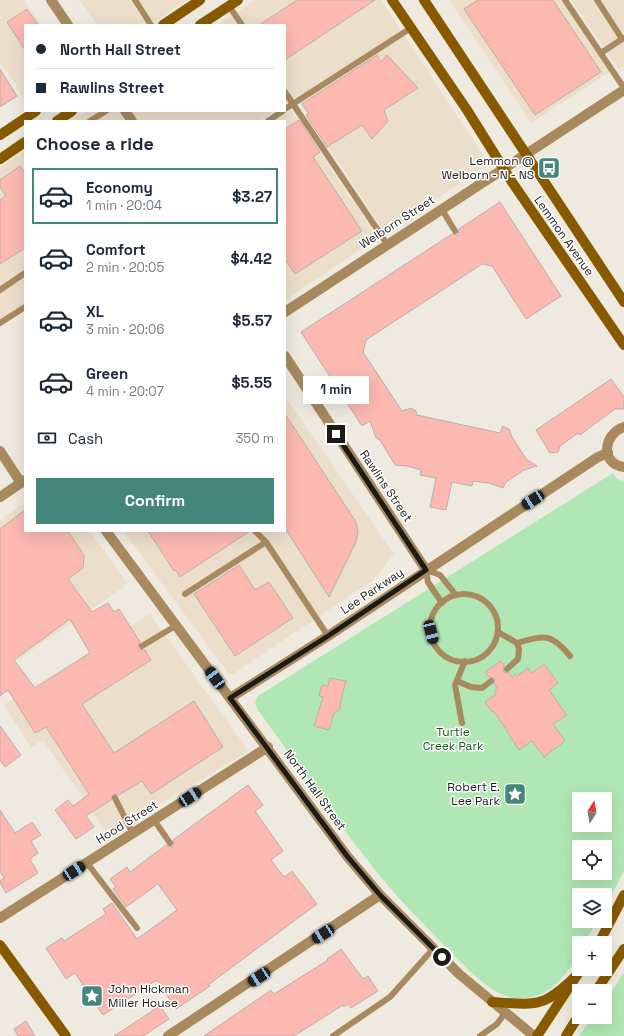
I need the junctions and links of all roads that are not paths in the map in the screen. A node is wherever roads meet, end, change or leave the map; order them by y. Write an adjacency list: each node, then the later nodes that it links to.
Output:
1 (52, 0): 9 (street)
2 (135, 0): 10 (lane)
3 (200, 0): 11 (main road)
4 (392, 0): 14 (main road, Lemmon Avenue)
5 (424, 0): 30 (main road, Lemmon Avenue)
6 (565, 0): 16 (lane)
7 (597, 0): 15 (lane)
8 (233, 3): 12 (main road); 13 (lane)
9 (67, 24)
10 (150, 24)
11 (164, 24)
12 (202, 24)
13 (242, 24)
14 (411, 28): 19 (lane); 32 (main road, Lemmon Avenue)
15 (623, 38): 16 (lane)
16 (601, 53): 17 (lane)
17 (624, 89): 30 (street, Welborn Street)
18 (286, 94): 19 (lane)
19 (292, 104): 20 (lane); 35 (lane)
20 (286, 108)
21 (34, 112): 28 (main road)
22 (71, 112): 25 (main road)
23 (104, 112): 26 (lane)
24 (281, 112): 27 (lane)
25 (61, 120)
26 (92, 120)
27 (269, 120)
28 (0, 135)
29 (24, 143): 31 (main road)
30 (526, 154): 32 (street, Welborn Street); 38 (main road, Lemmon Avenue)
31 (0, 159)
32 (503, 168): 33 (street, Welborn Street); 42 (main road, Lemmon Avenue)
33 (441, 208): 34 (lane); 35 (street, Welborn Street)
34 (455, 231)
35 (387, 244): 40 (street, Welborn Street)
36 (24, 275): 37 (lane)
37 (0, 290)
38 (624, 302)
39 (24, 308): 41 (lane)
40 (286, 311)
41 (0, 324)
42 (624, 345)
43 (286, 358): 53 (street, Rawlins Street)
44 (624, 427): 46 (street)
45 (0, 451): 48 (street)
46 (608, 453): 47 (street); 53 (street, Lee Parkway)
47 (624, 467)
48 (23, 482): 49 (street)
49 (0, 497)
50 (107, 532): 57 (street, North Hall Street)
51 (256, 532): 52 (lane)
52 (266, 542): 54 (lane); 59 (lane)
53 (426, 570): 55 (lane); 56 (lane); 59 (street, Lee Parkway)
54 (185, 594)
55 (456, 595): 56 (lane); 58 (lane)
56 (442, 603): 63 (lane)
57 (177, 624): 61 (lane); 67 (street, North Hall Street)
58 (498, 632): 60 (lane); 63 (lane)
59 (328, 636): 67 (street, Lee Parkway)
60 (517, 643): 62 (lane); 64 (lane)
61 (142, 646)
62 (570, 656)
63 (465, 662): 66 (lane)
64 (507, 669)
65 (491, 680): 66 (lane)
66 (457, 681): 68 (lane)
67 (230, 698): 69 (street, North Hall Street)
68 (462, 723)
69 (268, 747): 71 (street, Hood Street); 75 (street, North Hall Street)
70 (115, 798): 72 (lane)
71 (154, 820): 72 (street, Hood Street); 73 (lane)
72 (133, 834): 74 (street, Hood Street)
73 (170, 843)
74 (87, 863): 77 (street, Hood Street); 78 (lane)
75 (380, 895): 81 (street, North Hall Street); 90 (street)
76 (624, 895): 79 (main road)
77 (0, 918)
78 (137, 928)
79 (603, 936)
80 (0, 945): 89 (main road)
81 (433, 949): 86 (street, North Hall Street); 91 (lane)
82 (624, 949): 85 (main road)
83 (575, 976): 86 (main road)
84 (576, 976): 94 (main road)
85 (601, 984)
86 (492, 1002): 87 (street, North Hall Street)
87 (505, 1013): 92 (lane); 93 (street, North Hall Street)
88 (573, 1024): 95 (main road)
89 (66, 1036)
90 (168, 1036)
91 (333, 1036)
92 (480, 1036)
93 (534, 1036)
94 (537, 1036)
95 (566, 1036)

